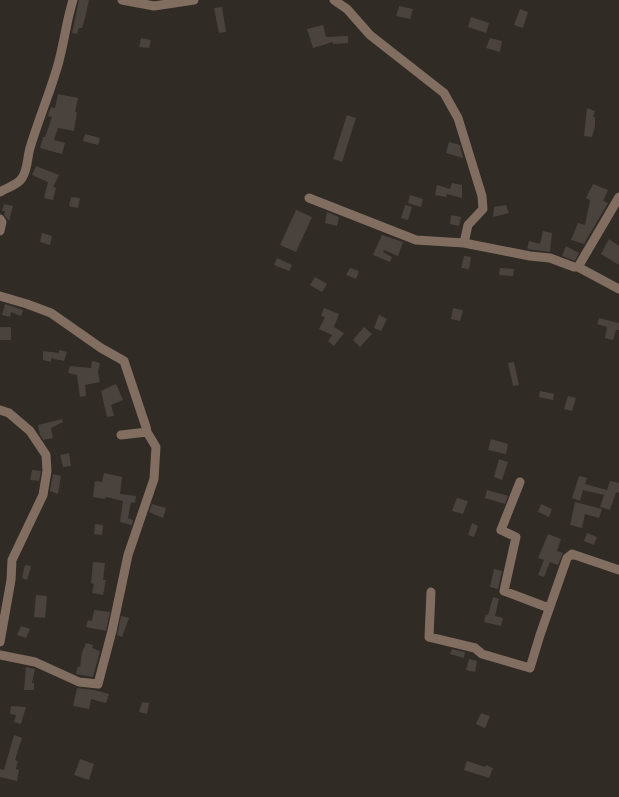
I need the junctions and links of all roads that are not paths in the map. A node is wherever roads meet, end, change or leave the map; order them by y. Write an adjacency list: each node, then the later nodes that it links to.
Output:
1 (73, 0): 5 (street)
2 (122, 0): 3 (street)
3 (194, 0)
4 (334, 0): 11 (street)
5 (0, 192)
6 (619, 197): 8 (street)
7 (309, 198): 11 (street)
8 (616, 208): 12 (street)
9 (0, 219): 10 (street)
10 (0, 231)
11 (464, 243): 12 (street)
12 (578, 267): 13 (street)
13 (619, 289)
14 (0, 296): 16 (street)
15 (0, 410): 22 (street)
16 (147, 432): 17 (street); 23 (street)
17 (122, 435)
18 (520, 482): 21 (street)
19 (619, 570): 21 (street)
20 (431, 592): 21 (street)
21 (549, 608)
22 (0, 642)
23 (0, 655)

